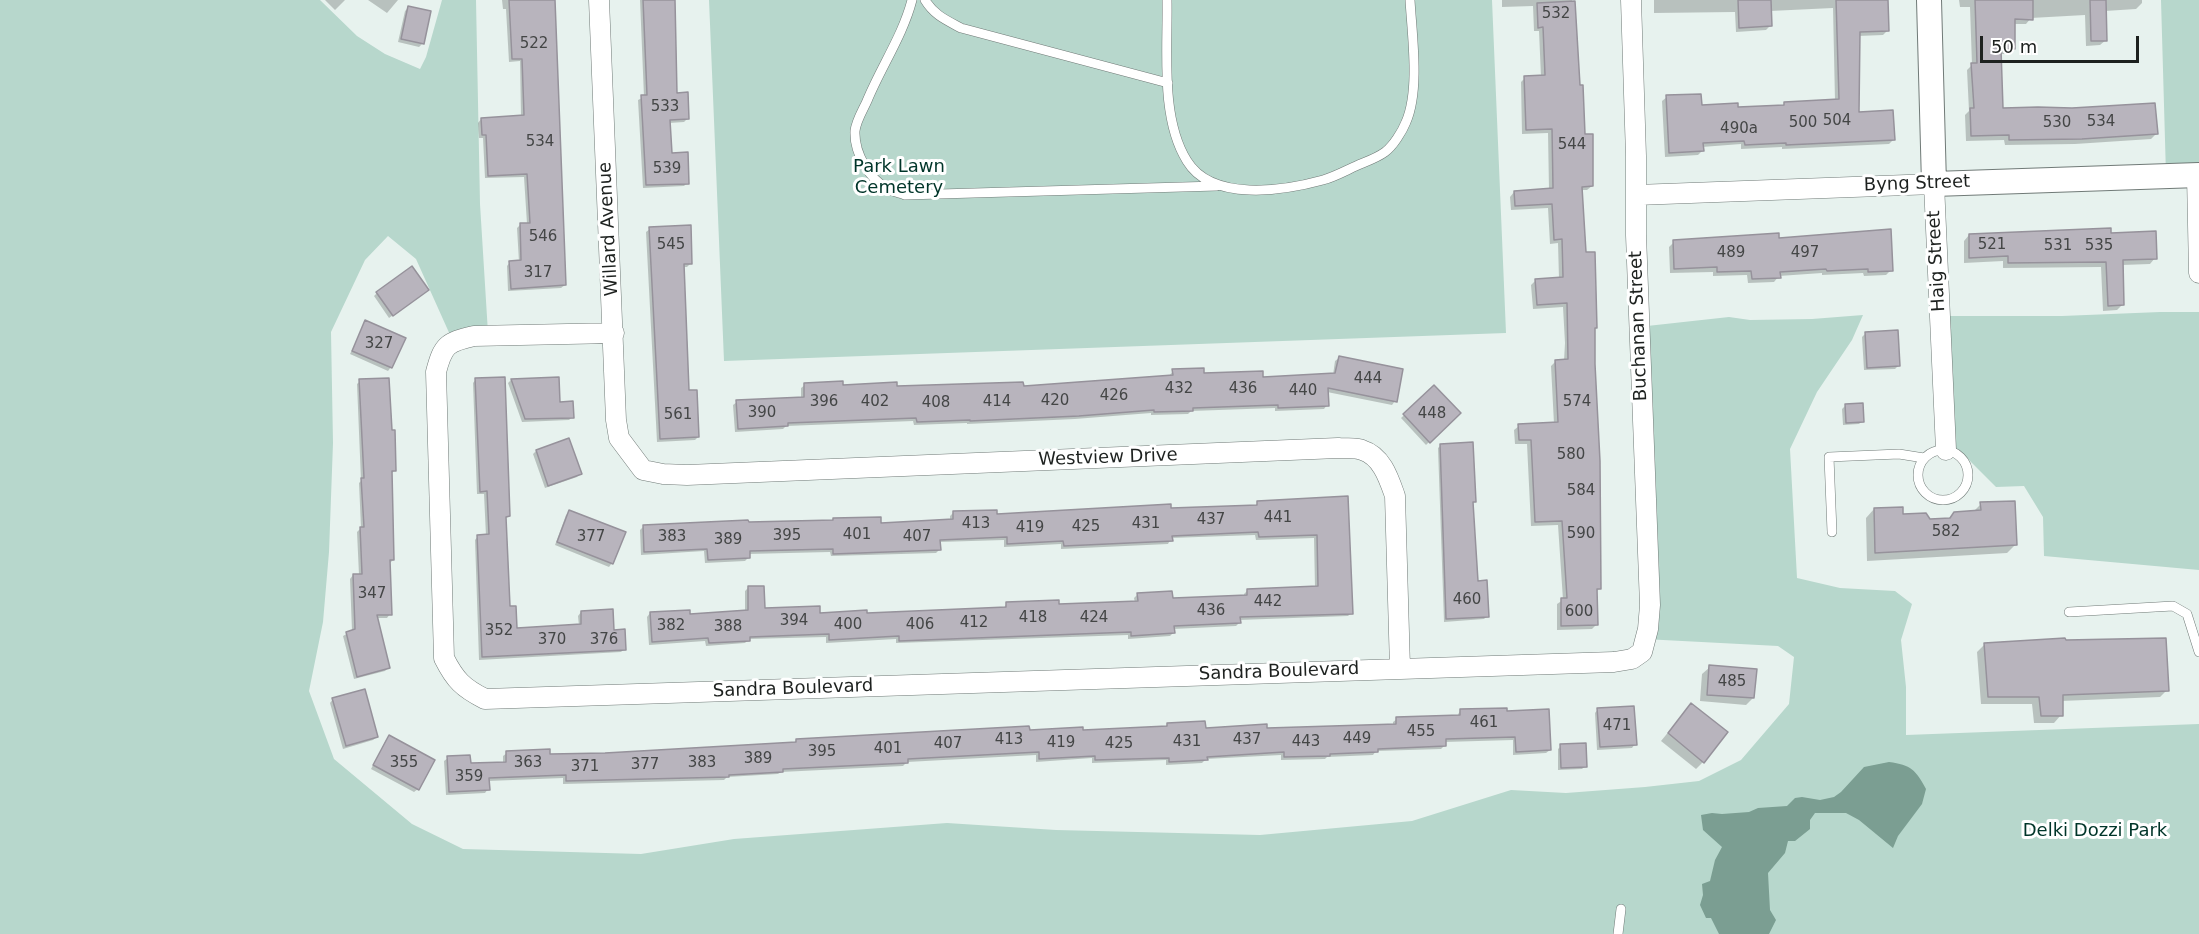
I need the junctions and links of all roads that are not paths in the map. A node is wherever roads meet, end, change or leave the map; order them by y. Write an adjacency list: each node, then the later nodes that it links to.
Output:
1 (599, 0): 14 (street, Willard Avenue)
2 (912, 0): 11 (lane)
3 (926, 0): 8 (lane)
4 (1167, 0): 8 (lane)
5 (1410, 0): 11 (lane)
6 (1631, 0): 12 (street, Buchanan Street)
7 (1929, 0): 10 (street, Haig Street)
8 (1168, 83): 11 (lane)
9 (2198, 175): 10 (street, Byng Street); 13 (street)
10 (1934, 184): 12 (street, Byng Street); 15 (street, Haig Street)
11 (1217, 186)
12 (1636, 195): 20 (street, Buchanan Street)
13 (2199, 273)
14 (614, 333): 16 (street, Willard Avenue); 22 (street, Sandra Boulevard)
15 (1946, 450): 17 (lane); 17 (lane)
16 (630, 455): 22 (street, Westview Drive)
17 (1924, 458): 18 (lane)
18 (1832, 532)
19 (2069, 612): 21 (lane)
20 (1642, 652): 22 (street, Sandra Boulevard)
21 (2199, 652)
22 (1400, 668)
23 (1621, 909): 24 (lane)
24 (1618, 934)

